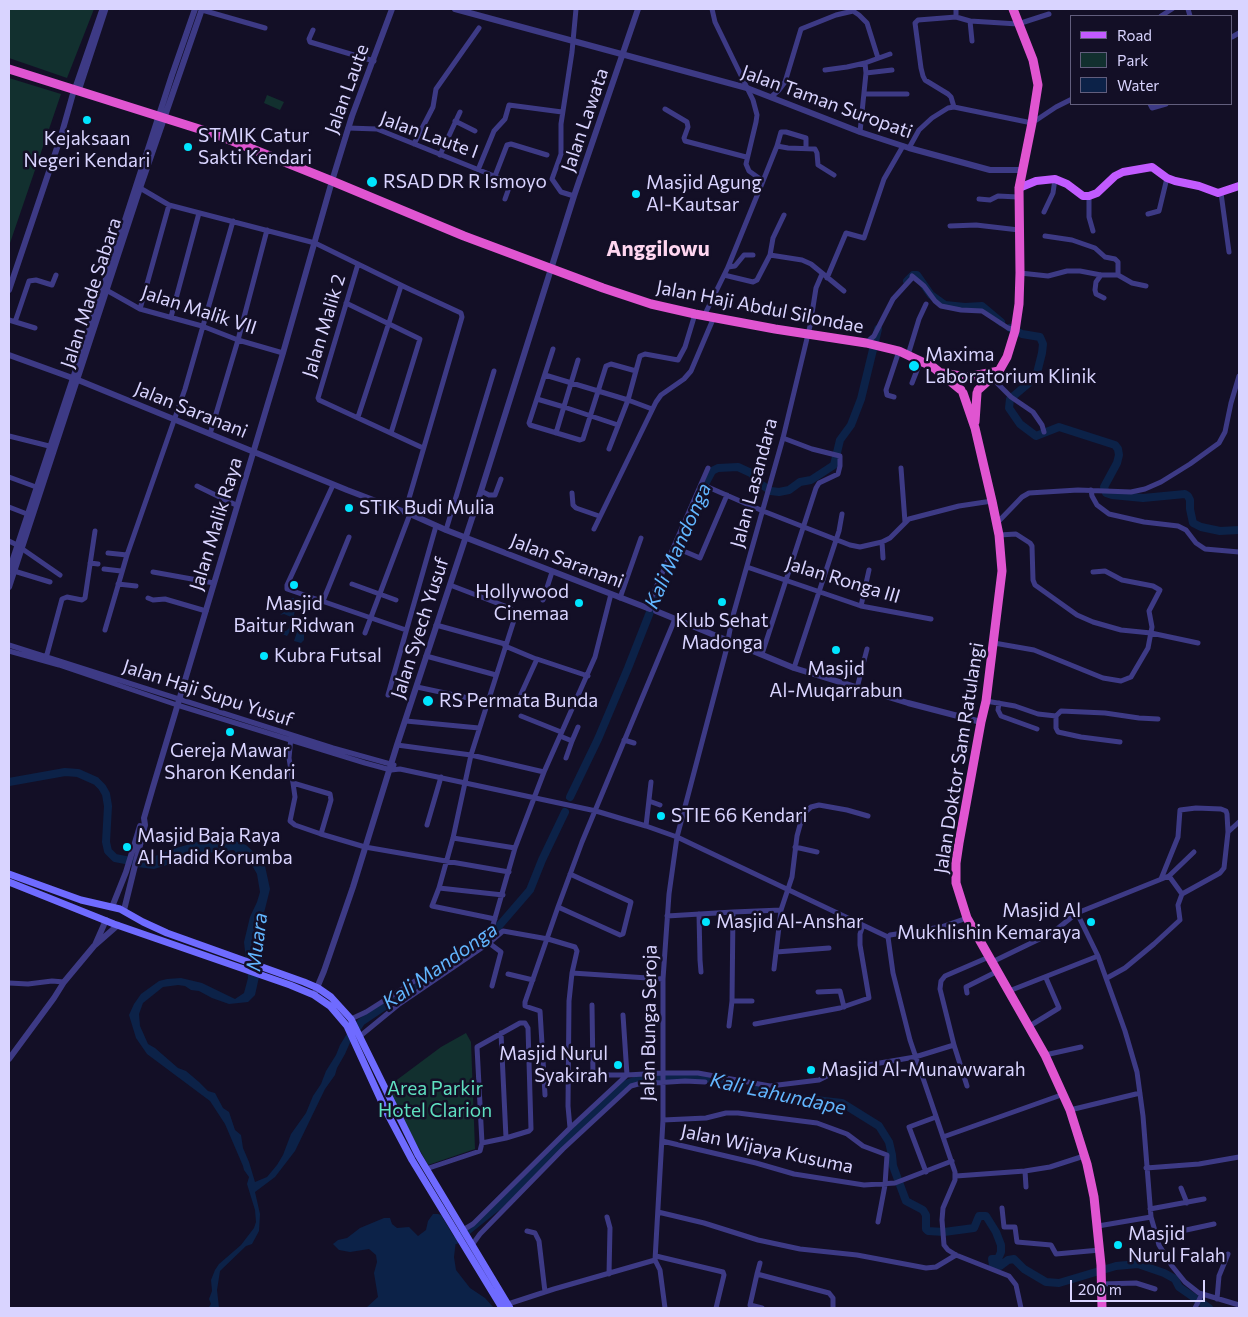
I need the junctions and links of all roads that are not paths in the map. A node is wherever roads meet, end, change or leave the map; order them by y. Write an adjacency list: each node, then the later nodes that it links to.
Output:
1 (102, 9): 30 (street)
2 (106, 9): 30 (street)
3 (200, 9): 15 (street); 41 (street, Jalan Made Sabara)
4 (392, 9): 23 (street, Jalan Laute)
5 (455, 9): 19 (street, Jalan Taman Suropati)
6 (576, 9): 19 (street)
7 (638, 9): 20 (street, Jalan Lawata)
8 (712, 9): 29 (street)
9 (956, 9): 12 (street)
10 (1013, 9): 14 (highway)
11 (1049, 14): 14 (street)
12 (956, 17): 13 (street); 37 (street)
13 (970, 21): 14 (street); 18 (street)
14 (1018, 24): 43 (highway)
15 (265, 28)
16 (479, 28): 47 (street)
17 (312, 30): 23 (street)
18 (972, 41)
19 (574, 42): 20 (street, Jalan Taman Suropati); 40 (street)
20 (623, 53): 29 (street, Jalan Taman Suropati); 66 (street, Jalan Lawata)
21 (890, 54): 22 (street)
22 (878, 58): 24 (street); 33 (street)
23 (374, 61): 44 (street, Jalan Laute)
24 (865, 63): 26 (street); 28 (street)
25 (9, 69): 30 (highway, Jalan Haji Abdul Silondae)
26 (825, 70)
27 (892, 70): 28 (street)
28 (866, 73): 31 (street)
29 (747, 88): 33 (street, Jalan Taman Suropati); 53 (street)
30 (76, 90): 41 (highway, Jalan Haji Abdul Silondae); 96 (street)
31 (865, 94): 32 (street); 46 (street)
32 (907, 94)
33 (771, 97): 46 (street, Jalan Taman Suropati)
34 (1070, 100): 43 (street)
35 (1150, 105): 36 (street)
36 (1162, 105)
37 (954, 107): 43 (street); 49 (street)
38 (665, 108): 53 (street)
39 (460, 112): 42 (street)
40 (562, 112): 54 (street); 66 (street)
41 (162, 118): 60 (highway, Jalan Haji Abdul Silondae); 63 (street, Jalan Made Sabara); 128 (street, Jalan Made Sabara)
42 (455, 122): 45 (street); 51 (street)
43 (1032, 123): 55 (highway)
44 (348, 128): 47 (street, Jalan Laute I); 60 (street, Jalan Laute)
45 (476, 130)
46 (860, 132): 49 (street, Jalan Taman Suropati)
47 (414, 144): 51 (street, Jalan Laute I)
48 (777, 146): 50 (street); 50 (street); 61 (street)
49 (906, 147): 55 (street, Jalan Taman Suropati); 93 (street, Jalan Lasandara)
50 (806, 148): 56 (street)
51 (440, 155): 54 (street, Jalan Laute I)
52 (547, 155): 57 (street)
53 (746, 157): 61 (street)
54 (478, 170): 57 (street, Jalan Laute I)
55 (1022, 170): 64 (highway)
56 (834, 175)
57 (495, 176): 68 (street, Jalan Laute I)
58 (1167, 178): 65 (main road); 67 (main road); 74 (street)
59 (1054, 179): 64 (main road); 67 (main road); 71 (street)
60 (332, 180): 81 (street, Jalan Malik Raya); 87 (highway, Jalan Haji Abdul Silondae)
61 (763, 181): 86 (street)
62 (1239, 186): 65 (main road)
63 (140, 188): 70 (street); 97 (street, Jalan Made Sabara)
64 (1019, 193): 69 (street); 78 (highway)
65 (1221, 193): 82 (street)
66 (574, 196): 87 (street, Jalan Lawata)
67 (1089, 196): 79 (street)
68 (505, 199)
69 (979, 199)
70 (169, 205): 72 (street); 102 (street)
71 (1044, 212)
72 (198, 213): 75 (street); 104 (street)
73 (784, 214): 84 (street)
74 (1148, 214)
75 (233, 221): 77 (street); 108 (street)
76 (950, 226): 78 (street)
77 (266, 230): 81 (street); 112 (street)
78 (1019, 230): 88 (highway)
79 (1093, 232)
80 (1045, 236): 92 (street)
81 (315, 243): 85 (street); 115 (street, Jalan Malik Raya)
82 (1229, 252)
83 (753, 255): 86 (street)
84 (770, 255): 89 (street); 93 (street)
85 (358, 264): 94 (street); 100 (street, Jalan Malik 2)
86 (728, 268): 89 (street)
87 (552, 270): 103 (highway, Jalan Haji Abdul Silondae); 163 (street, Jalan Syech Yusuf)
88 (1020, 273): 91 (street); 110 (highway)
89 (724, 274): 103 (street)
90 (56, 275): 106 (street)
91 (1101, 275): 92 (street); 99 (street)
92 (1118, 275): 95 (street)
93 (825, 276): 98 (street); 111 (street, Jalan Lasandara)
94 (401, 286): 107 (street); 151 (street)
95 (1146, 286)
96 (9, 290)
97 (108, 291): 102 (street, Jalan Malik VII); 128 (street, Jalan Made Sabara)
98 (844, 292)
99 (1104, 298)
100 (346, 303): 107 (street); 140 (street, Jalan Malik 2)
101 (926, 304): 116 (street)
102 (140, 309): 104 (street, Jalan Malik VII)
103 (704, 316): 111 (highway, Jalan Haji Abdul Silondae); 121 (street); 138 (street)
104 (171, 317): 108 (street, Jalan Malik VII)
105 (9, 320): 106 (street)
106 (15, 322): 109 (street)
107 (388, 323): 140 (street); 145 (street)
108 (202, 326): 112 (street, Jalan Malik VII); 141 (street)
109 (35, 328)
110 (1015, 331): 113 (street); 122 (highway)
111 (808, 334): 113 (highway, Jalan Haji Abdul Silondae); 149 (street, Jalan Lasandara)
112 (238, 340): 115 (street, Jalan Malik VII); 147 (street)
113 (871, 344): 116 (highway, Jalan Haji Abdul Silondae)
114 (553, 349): 124 (street)
115 (283, 353): 153 (street, Jalan Malik Raya)
116 (903, 353): 119 (highway, Jalan Haji Abdul Silondae); 134 (street)
117 (9, 355): 128 (street, Jalan Saranani)
118 (578, 360): 129 (street)
119 (921, 360): 123 (highway, Jalan Haji Abdul Silondae); 130 (street)
120 (494, 371): 179 (street)
121 (636, 371): 131 (street); 136 (street)
122 (999, 371): 126 (highway); 127 (highway)
123 (942, 373): 126 (highway); 132 (highway)
124 (545, 375): 129 (street); 135 (street)
125 (1239, 376): 162 (street)
126 (969, 377): 132 (highway); 133 (highway)
127 (992, 378): 133 (highway); 144 (street)
128 (75, 379): 141 (street, Jalan Saranani); 150 (street, Jalan Made Sabara); 172 (street, Jalan Made Sabara)
129 (572, 382): 131 (street); 137 (street)
130 (912, 384)
131 (599, 391): 136 (street); 139 (street)
132 (962, 392): 133 (highway); 143 (highway, Jalan Doktor Sam Ratulangi)
133 (977, 392): 143 (highway, Jalan Doktor Sam Ratulangi)
134 (894, 397)
135 (537, 399): 137 (street); 146 (street)
136 (628, 400): 138 (street); 142 (street)
137 (564, 406): 139 (street); 146 (street)
138 (652, 409): 173 (street)
139 (591, 415): 142 (street); 146 (street)
140 (358, 417): 145 (street, Jalan Malik 2)
141 (174, 420): 147 (street, Jalan Saranani); 192 (street)
142 (618, 425): 152 (street)
143 (975, 428): 166 (highway, Jalan Doktor Sam Ratulangi)
144 (1044, 432)
145 (391, 433): 151 (street, Jalan Malik 2)
146 (556, 433)
147 (210, 434): 153 (street, Jalan Saranani)
148 (9, 436): 150 (street)
149 (783, 438): 169 (street, Jalan Lasandara); 177 (street)
150 (49, 446): 161 (street, Jalan Made Sabara)
151 (423, 448): 170 (street)
152 (610, 449)
153 (253, 451): 158 (street, Jalan Saranani); 167 (street, Jalan Malik Raya)
154 (708, 468): 159 (street)
155 (901, 468): 174 (street)
156 (9, 477): 161 (street)
157 (501, 479): 163 (street)
158 (333, 484): 170 (street, Jalan Saranani); 220 (street)
159 (702, 484): 165 (street); 189 (street)
160 (197, 486): 167 (street)
161 (36, 487): 172 (street, Jalan Made Sabara)
162 (1094, 490): 175 (street); 191 (street)
163 (481, 491): 183 (street, Jalan Syech Yusuf)
164 (572, 493): 173 (street)
165 (727, 495): 169 (street); 189 (street)
166 (992, 501): 174 (street); 175 (highway, Jalan Doktor Sam Ratulangi)
167 (236, 505): 207 (street, Jalan Malik Raya)
168 (9, 507): 172 (street)
169 (763, 511): 177 (street); 196 (street, Jalan Lasandara)
170 (407, 513): 176 (street, Jalan Saranani); 214 (street)
171 (842, 514): 185 (street)
172 (28, 516): 188 (street, Jalan Made Sabara)
173 (599, 516): 178 (street)
174 (905, 522): 187 (street)
175 (997, 523): 181 (highway, Jalan Doktor Sam Ratulangi)
176 (436, 526): 179 (street, Jalan Saranani); 229 (street)
177 (804, 526): 185 (street); 205 (street)
178 (594, 529)
179 (446, 530): 183 (street, Jalan Saranani)
180 (95, 531): 194 (street)
181 (999, 535): 231 (street); 233 (highway, Jalan Doktor Sam Ratulangi)
182 (349, 538): 220 (street)
183 (466, 538): 202 (street, Jalan Saranani); 210 (street, Jalan Syech Yusuf)
184 (641, 538): 217 (street)
185 (836, 539): 187 (street); 213 (street)
186 (9, 541): 188 (street)
187 (882, 542): 193 (street)
188 (19, 546): 199 (street, Jalan Made Sabara); 204 (street)
189 (676, 548): 222 (street)
190 (108, 552): 192 (street)
191 (1239, 552)
192 (126, 554): 200 (street)
193 (884, 558)
194 (90, 563): 195 (street); 241 (street)
195 (98, 564)
196 (747, 567): 205 (street, Jalan Ronga III); 232 (street, Jalan Lasandara)
197 (104, 568): 200 (street)
198 (869, 570): 221 (street)
199 (11, 571): 206 (street); 211 (street, Jalan Made Sabara)
200 (121, 571): 208 (street)
201 (153, 572): 207 (street)
202 (552, 572): 215 (street, Jalan Saranani); 219 (street)
203 (1093, 572): 231 (street)
204 (60, 575)
205 (786, 580): 213 (street, Jalan Ronga III); 239 (street)
206 (50, 582)
207 (214, 583): 223 (street, Jalan Malik Raya)
208 (118, 584): 212 (street); 228 (street)
209 (352, 584): 214 (street)
210 (450, 585): 227 (street, Jalan Syech Yusuf); 236 (street)
211 (9, 586)
212 (136, 586)
213 (820, 591): 221 (street, Jalan Ronga III); 243 (street)
214 (380, 594): 218 (street); 224 (street)
215 (611, 594): 217 (street, Jalan Saranani); 245 (street)
216 (148, 598): 223 (street)
217 (620, 598): 222 (street, Jalan Saranani)
218 (396, 600)
219 (543, 600)
220 (323, 601): 224 (street)
221 (861, 606): 226 (street, Jalan Ronga III)
222 (651, 609): 225 (street, Jalan Saranani)
223 (206, 611): 250 (street, Jalan Malik Raya)
224 (371, 618): 229 (street); 230 (street)
225 (675, 619): 232 (street, Jalan Saranani); 264 (street)
226 (931, 619)
227 (436, 625): 236 (street); 240 (street, Jalan Syech Yusuf)
228 (105, 630)
229 (406, 630): 248 (street)
230 (365, 633)
231 (1151, 634): 233 (street); 234 (street)
232 (728, 639): 239 (street, Jalan Saranani); 287 (street, Jalan Bunga Seroja)
233 (994, 643): 249 (highway, Jalan Doktor Sam Ratulangi)
234 (1198, 643)
235 (9, 645): 241 (street, Jalan Haji Supu Yusuf)
236 (505, 645): 242 (street); 244 (street)
237 (867, 649): 247 (street)
238 (9, 651): 241 (street, Jalan Haji Supu Yusuf)
239 (762, 654): 243 (street, Jalan Saranani)
240 (426, 656): 244 (street); 246 (street, Jalan Syech Yusuf)
241 (45, 659): 250 (street, Jalan Haji Supu Yusuf)
242 (536, 659): 245 (street); 253 (street)
243 (794, 668): 247 (street, Jalan Saranani)
244 (496, 675): 251 (street)
245 (588, 676): 262 (street)
246 (417, 687): 251 (street); 257 (street, Jalan Syech Yusuf)
247 (857, 688): 258 (street, Jalan Saranani)
248 (388, 696)
249 (986, 700): 252 (street); 258 (highway, Jalan Doktor Sam Ratulangi)
250 (178, 702): 263 (street, Jalan Haji Supu Yusuf); 295 (street, Jalan Malik Raya)
251 (487, 702): 260 (street)
252 (999, 703): 255 (street); 261 (street)
253 (516, 705)
254 (521, 716): 262 (street)
255 (1056, 716): 256 (street); 266 (street)
256 (1158, 719)
257 (406, 721): 260 (street); 268 (street, Jalan Syech Yusuf)
258 (981, 722): 314 (highway, Jalan Doktor Sam Ratulangi)
259 (578, 727): 265 (street)
260 (479, 728): 269 (street)
261 (1037, 729)
262 (561, 734): 265 (street); 272 (street)
263 (291, 737): 271 (street, Jalan Haji Supu Yusuf); 276 (street)
264 (624, 740): 267 (street); 280 (street)
265 (572, 741): 270 (street)
266 (1120, 742)
267 (634, 743)
268 (398, 745): 269 (street); 271 (street, Jalan Syech Yusuf)
269 (471, 755): 272 (street); 275 (street)
270 (566, 758)
271 (391, 767): 273 (street, Jalan Haji Supu Yusuf); 289 (street, Jalan Syech Yusuf)
272 (544, 772): 277 (street)
273 (441, 777): 275 (street, Jalan Haji Supu Yusuf); 283 (street)
274 (651, 782): 278 (street)
275 (465, 783): 277 (street, Jalan Haji Supu Yusuf); 288 (street)
276 (293, 784): 286 (street); 286 (street)
277 (534, 798): 280 (street, Jalan Haji Supu Yusuf); 291 (street)
278 (650, 801): 279 (street); 284 (street)
279 (660, 805)
280 (596, 811): 284 (street, Jalan Haji Supu Yusuf); 298 (street)
281 (868, 816): 290 (street)
282 (1239, 822): 285 (street)
283 (428, 825)
284 (646, 826): 287 (street, Jalan Haji Supu Yusuf)
285 (1228, 832): 300 (street); 304 (street)
286 (321, 834): 289 (street)
287 (677, 837): 303 (street, Jalan Haji Supu Yusuf); 313 (street, Jalan Bunga Seroja)
288 (452, 838): 291 (street); 294 (street)
289 (365, 847): 294 (street); 340 (street, Jalan Syech Yusuf)
290 (795, 847): 292 (street); 303 (street)
291 (515, 848): 296 (street)
292 (817, 852)
293 (1194, 852): 299 (street)
294 (446, 862): 296 (street); 302 (street)
295 (129, 870): 306 (street); 308 (street)
296 (509, 872): 305 (street)
297 (9, 874): 306 (main road)
298 (570, 874): 307 (street); 307 (street)
299 (1169, 876): 300 (street); 304 (street)
300 (1161, 879): 311 (street)
301 (9, 882): 315 (main road)
302 (439, 888): 305 (street); 316 (street)
303 (789, 890): 309 (street); 318 (street, Jalan Haji Supu Yusuf)
304 (1182, 894): 334 (street)
305 (502, 895): 316 (street)
306 (108, 906): 308 (main road); 315 (main road)
307 (558, 907): 320 (street)
308 (124, 910): 317 (main road); 327 (main road)
309 (781, 910): 310 (street); 324 (street)
310 (733, 912): 312 (street); 344 (street)
311 (1077, 913): 325 (street); 326 (street)
312 (698, 914): 313 (street); 330 (street)
313 (666, 916): 335 (street, Jalan Bunga Seroja)
314 (967, 918): 319 (street); 326 (highway, Jalan Doktor Sam Ratulangi)
315 (104, 919): 317 (main road); 322 (street)
316 (496, 919): 349 (street)
317 (118, 925): 322 (street); 327 (main road)
318 (864, 925): 319 (street, Jalan Haji Supu Yusuf); 347 (street)
319 (888, 937): 358 (street)
320 (548, 939): 321 (street); 331 (street); 336 (street)
321 (489, 943): 339 (street); 354 (street)
322 (94, 946): 338 (street)
323 (829, 948): 324 (street)
324 (776, 952): 328 (street)
325 (1098, 956): 333 (street); 334 (street)
326 (991, 959): 329 (highway, Jalan Doktor Sam Ratulangi); 355 (street)
327 (237, 962): 340 (main road)
328 (774, 969)
329 (998, 971): 342 (highway, Jalan Doktor Sam Ratulangi); 343 (street)
330 (702, 972)
331 (572, 973): 335 (street); 363 (street)
332 (508, 974): 336 (street)
333 (1046, 978): 342 (street); 352 (street)
334 (1107, 978): 370 (street)
335 (663, 979): 360 (street, Jalan Bunga Seroja)
336 (532, 980): 364 (street)
337 (9, 982): 338 (street)
338 (64, 982): 359 (street)
339 (492, 986)
340 (316, 992): 349 (main road)
341 (818, 992): 347 (street)
342 (1008, 992): 352 (highway, Jalan Doktor Sam Ratulangi)
343 (967, 993)
344 (732, 1001): 345 (street); 351 (street)
345 (752, 1001)
346 (592, 1005): 361 (street)
347 (844, 1007): 350 (street)
348 (623, 1015): 362 (street)
349 (350, 1022): 354 (main road)
350 (755, 1024)
351 (729, 1026)
352 (1028, 1026): 357 (highway, Jalan Doktor Sam Ratulangi)
353 (501, 1033): 379 (street); 379 (street); 381 (street)
354 (358, 1039): 386 (main road); 404 (main road)
355 (954, 1045): 358 (street); 368 (street)
356 (1081, 1047): 357 (street)
357 (1045, 1055): 371 (highway, Jalan Doktor Sam Ratulangi)
358 (915, 1057): 360 (street); 375 (street)
359 (9, 1058)
360 (662, 1073): 362 (street); 366 (street, Jalan Bunga Seroja)
361 (593, 1075): 363 (street); 365 (street)
362 (627, 1075): 365 (street)
363 (568, 1076): 364 (street); 377 (street)
364 (544, 1078): 372 (street)
365 (621, 1078): 369 (street)
366 (663, 1082): 367 (street); 373 (street); 376 (street, Jalan Bunga Seroja)
367 (705, 1082)
368 (967, 1086)
369 (613, 1090): 373 (street); 377 (street)
370 (1140, 1093): 374 (street); 385 (street)
371 (1064, 1094): 374 (highway, Jalan Doktor Sam Ratulangi); 378 (street)
372 (545, 1095)
373 (619, 1097): 406 (street)
374 (1070, 1110): 382 (highway, Jalan Doktor Sam Ratulangi)
375 (936, 1117): 378 (street); 388 (street)
376 (663, 1120): 380 (street, Jalan Bunga Seroja); 390 (street)
377 (570, 1128): 404 (street)
378 (943, 1137): 384 (street)
379 (506, 1138): 381 (street)
380 (662, 1141): 390 (street, Jalan Wijaya Kusuma); 397 (street, Jalan Bunga Seroja)
381 (482, 1143): 386 (street)
382 (1084, 1156): 387 (street); 402 (highway, Jalan Doktor Sam Ratulangi)
383 (1239, 1157): 385 (street)
384 (952, 1161): 388 (street, Jalan Wijaya Kusuma); 389 (street)
385 (1146, 1168): 396 (street)
386 (426, 1169): 404 (main road)
387 (1025, 1171): 389 (street); 391 (street)
388 (926, 1172): 390 (street, Jalan Wijaya Kusuma)
389 (956, 1176): 409 (street)
390 (884, 1185): 400 (street)
391 (1026, 1187)
392 (1182, 1188): 394 (street)
393 (1204, 1199): 394 (street)
394 (1187, 1203): 396 (street)
395 (1002, 1208): 407 (street)
396 (1150, 1209): 399 (street)
397 (658, 1212): 409 (street); 410 (street, Jalan Bunga Seroja)
398 (607, 1217): 412 (street)
399 (1151, 1217): 402 (street); 405 (street)
400 (878, 1222)
401 (1214, 1224): 405 (street)
402 (1098, 1226): 407 (highway, Jalan Doktor Sam Ratulangi)
403 (527, 1231): 416 (street)
404 (461, 1232): 406 (main road)
405 (1156, 1239): 418 (street)
406 (468, 1244): 421 (main road)
407 (1100, 1250): 414 (highway, Jalan Doktor Sam Ratulangi)
408 (1228, 1254): 417 (street)
409 (956, 1255): 426 (street)
410 (656, 1258): 412 (street); 422 (street, Jalan Bunga Seroja); 423 (street)
411 (760, 1263): 413 (street)
412 (608, 1274): 416 (street)
413 (757, 1274): 420 (street); 425 (street)
414 (1102, 1275): 415 (street); 427 (highway, Jalan Doktor Sam Ratulangi)
415 (1155, 1289)
416 (545, 1292): 421 (street)
417 (1217, 1299): 418 (street); 419 (street)
418 (1198, 1301)
419 (1239, 1305)
420 (749, 1306): 424 (street)
421 (505, 1307)
422 (665, 1308)
423 (716, 1308)
424 (762, 1308)
425 (833, 1308)
426 (1021, 1308)
427 (1102, 1308)

